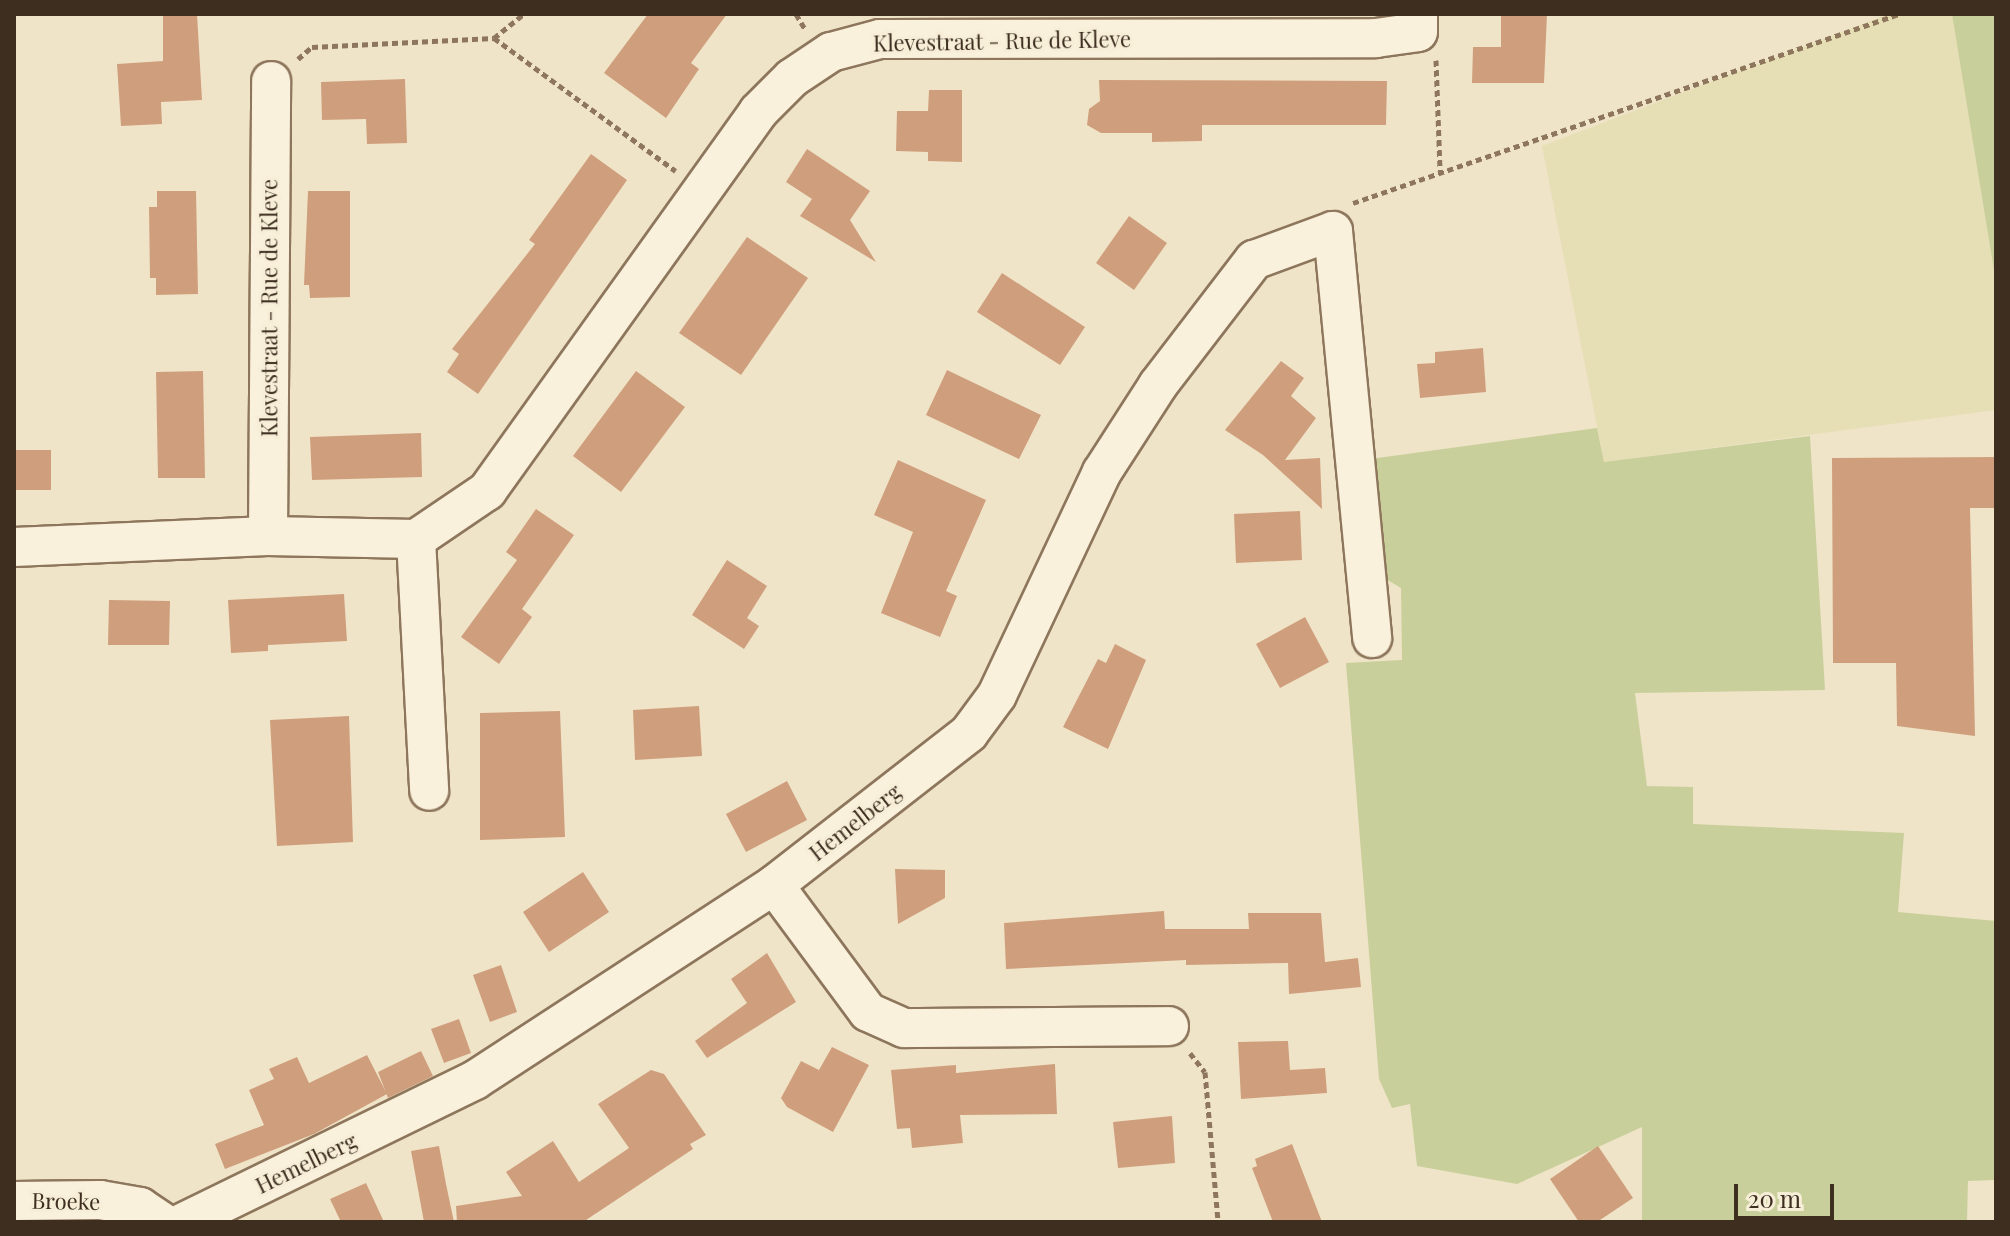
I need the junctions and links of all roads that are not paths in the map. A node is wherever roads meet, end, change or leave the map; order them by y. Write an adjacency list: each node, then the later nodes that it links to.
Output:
1 (1418, 23): 4 (street, Klevestraat - Rue de Kleve)
2 (271, 81): 3 (street, Klevestraat - Rue de Kleve)
3 (268, 536): 4 (street); 5 (street)
4 (416, 539): 7 (street)
5 (14, 547)
6 (1372, 638): 8 (street, Hemelberg)
7 (429, 791)
8 (774, 885): 9 (street); 12 (street, Hemelberg)
9 (1169, 1026)
10 (14, 1201): 11 (street, Broeke)
11 (162, 1222)
12 (184, 1222)

